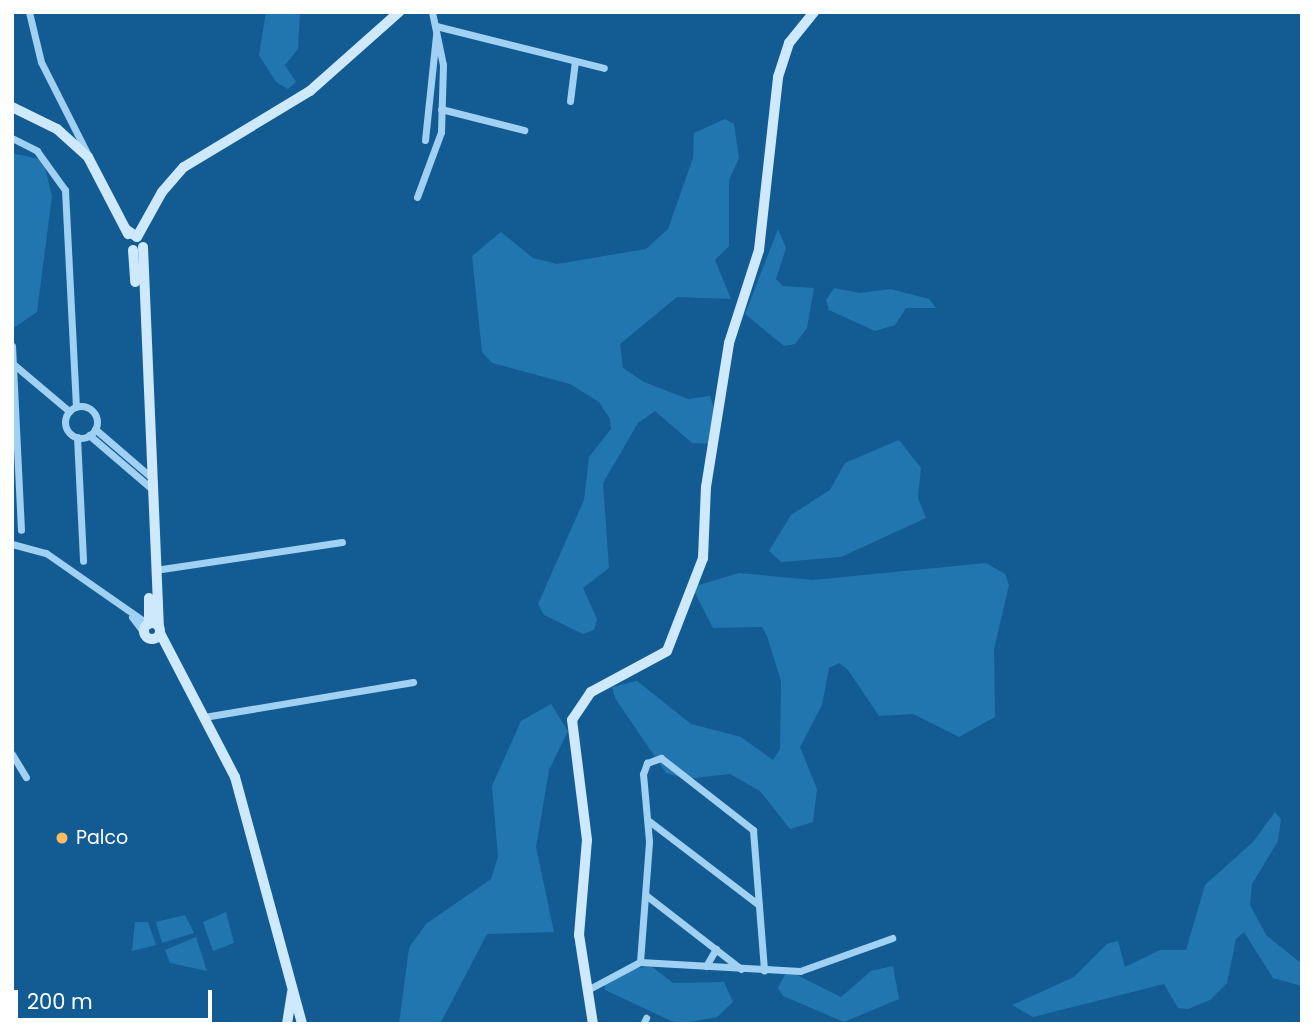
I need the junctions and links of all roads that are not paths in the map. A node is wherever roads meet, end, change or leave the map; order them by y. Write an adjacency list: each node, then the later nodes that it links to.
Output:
1 (29, 12): 14 (street)
2 (399, 12): 16 (street)
3 (432, 12): 5 (street)
4 (814, 12): 43 (street)
5 (436, 28): 6 (street); 10 (street); 13 (street)
6 (575, 61): 7 (street); 8 (street)
7 (604, 68)
8 (570, 101)
9 (12, 107): 14 (street)
10 (441, 110): 11 (street); 15 (street)
11 (524, 130)
12 (12, 138): 19 (street)
13 (425, 140)
14 (88, 158): 16 (street)
15 (417, 197)
16 (138, 244): 22 (street)
17 (12, 346): 18 (street)
18 (13, 363): 19 (street); 23 (street)
19 (73, 409): 20 (street); 21 (street)
20 (92, 432): 21 (street); 22 (street)
21 (77, 437): 26 (street)
22 (149, 481): 27 (street); 28 (street)
23 (21, 530)
24 (342, 542): 27 (street)
25 (12, 544): 28 (street)
26 (83, 561)
27 (154, 570): 28 (street)
28 (151, 630): 30 (street)
29 (413, 682): 30 (street)
30 (205, 717): 42 (street)
31 (12, 754): 32 (street)
32 (26, 777)
33 (649, 821): 34 (street); 35 (street); 35 (street)
34 (647, 896): 37 (street); 38 (street)
35 (760, 905): 41 (street)
36 (892, 938): 41 (street)
37 (716, 949): 39 (street); 40 (street)
38 (640, 962): 39 (street); 43 (street)
39 (705, 966): 40 (street)
40 (742, 969): 41 (street)
41 (764, 971)
42 (292, 986): 46 (street); 47 (street)
43 (591, 988): 48 (street)
44 (12, 1023): 45 (street)
45 (20, 1024)
46 (287, 1024)
47 (302, 1024)
48 (593, 1024)

